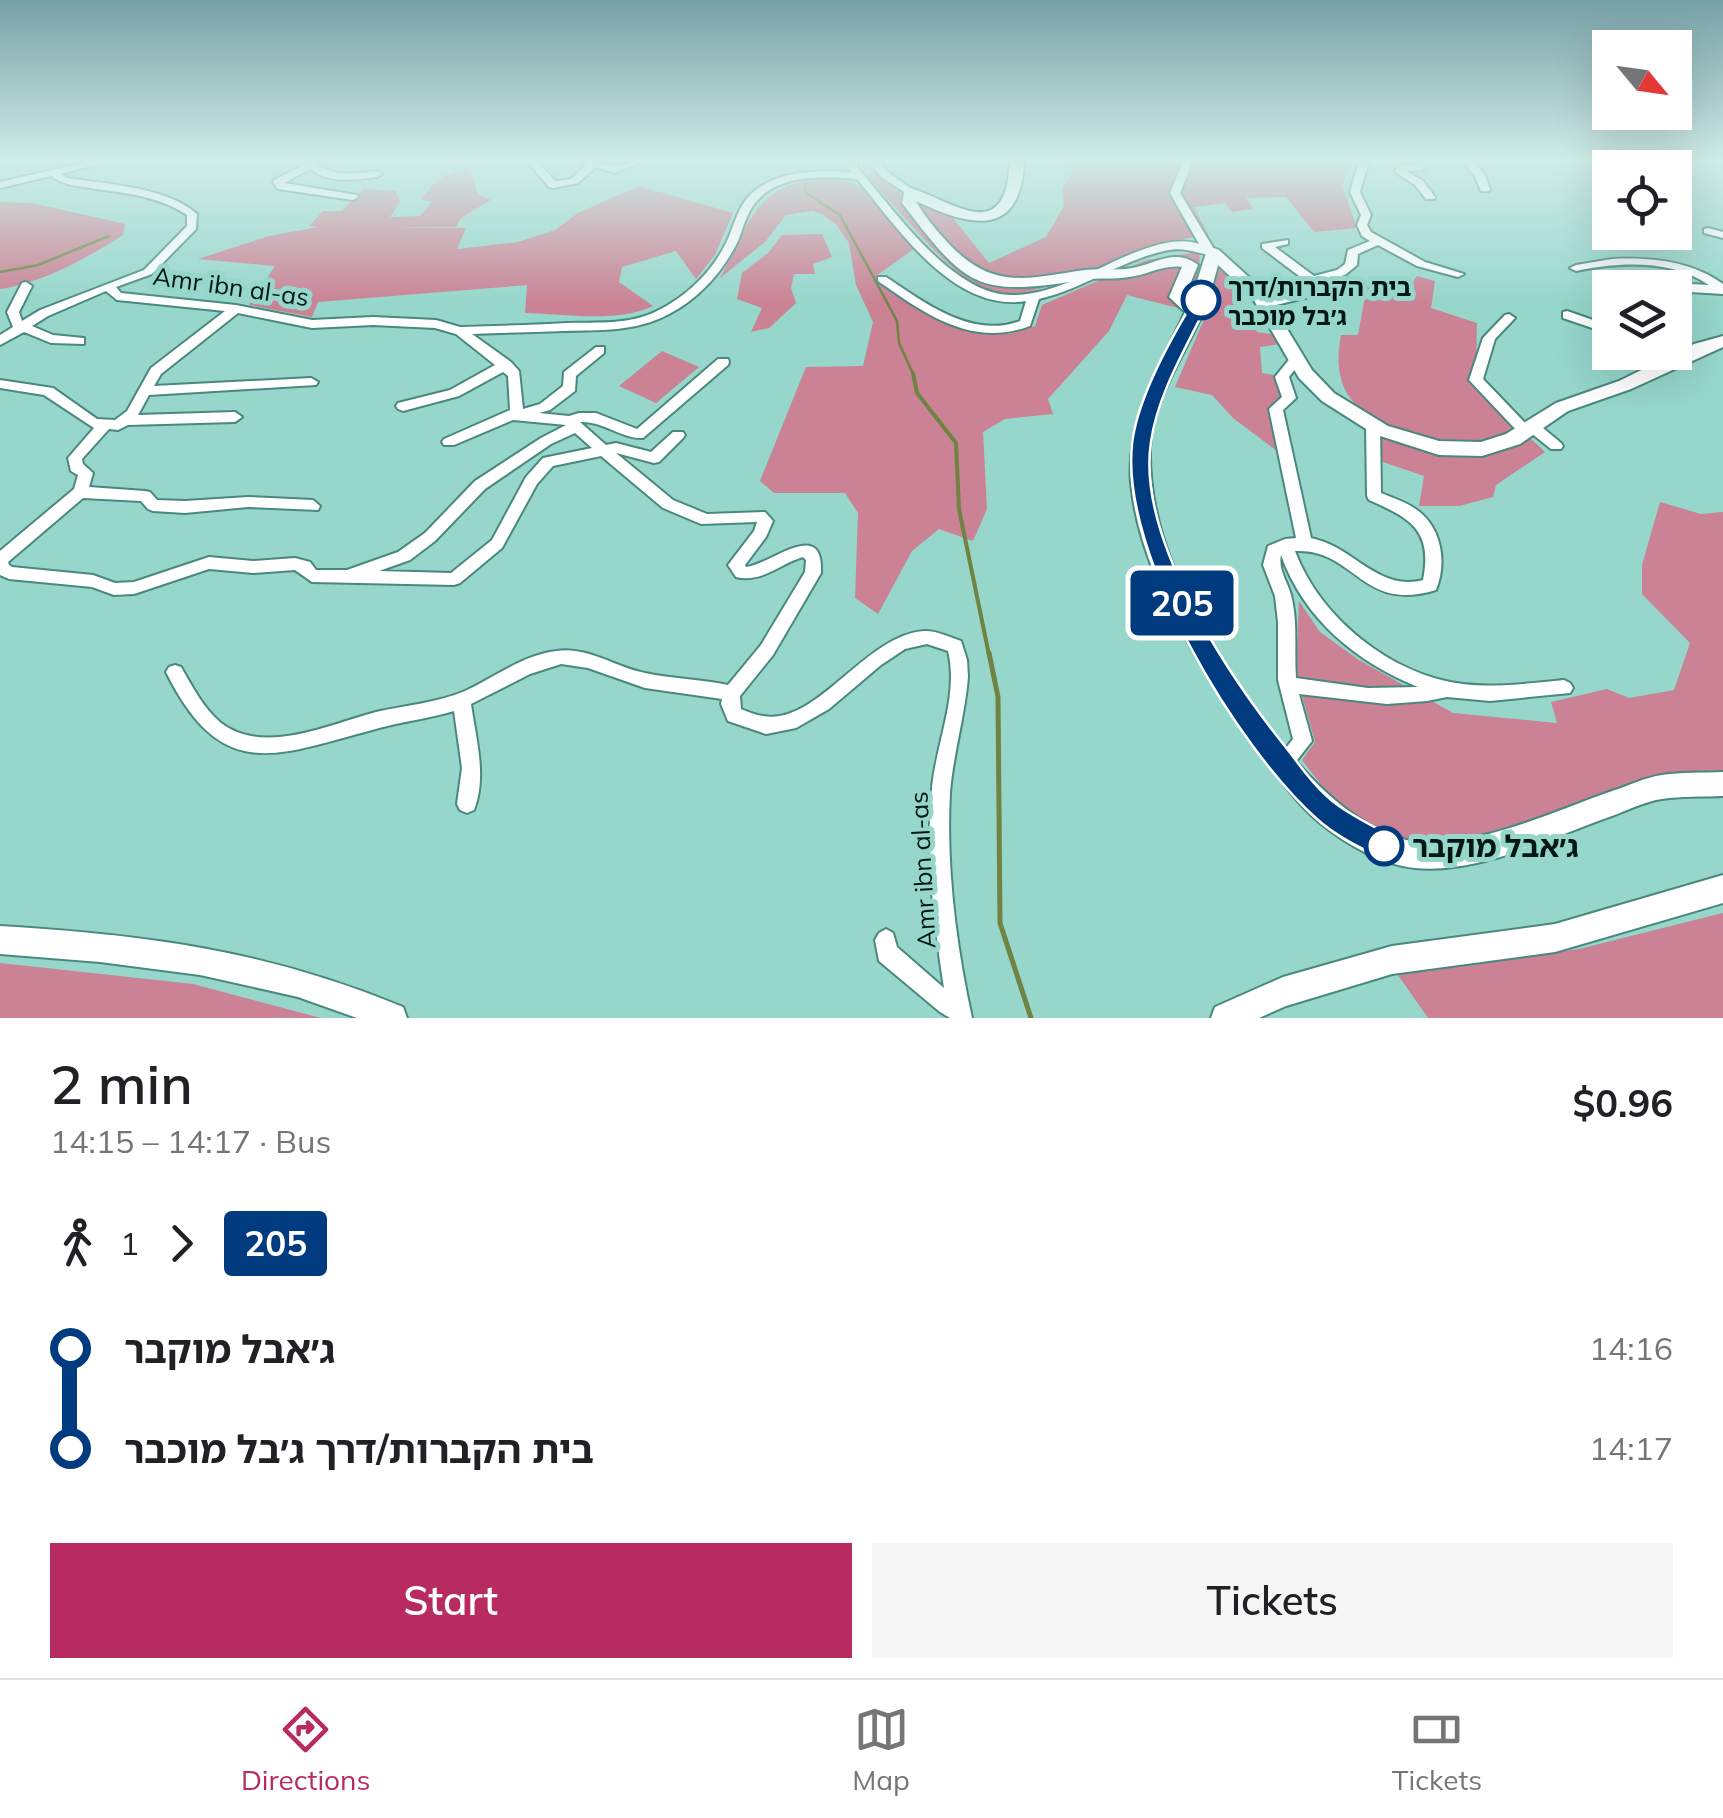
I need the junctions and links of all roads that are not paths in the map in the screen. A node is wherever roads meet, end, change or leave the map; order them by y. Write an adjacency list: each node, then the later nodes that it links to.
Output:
1 (180, 209): 19 (street, Amr ibn al-as)
2 (750, 209): 31 (street)
3 (891, 209): 23 (street)
4 (913, 209): 15 (street)
5 (947, 209): 6 (street)
6 (999, 209)
7 (1185, 209): 13 (street)
8 (1363, 209): 12 (street)
9 (1708, 231): 10 (street)
10 (1723, 236)
11 (1284, 242): 22 (street)
12 (1376, 242): 16 (street); 22 (street)
13 (1211, 251): 15 (street); 24 (street); 26 (street)
14 (1576, 268): 21 (street)
15 (1096, 273): 23 (street); 26 (street)
16 (1458, 274)
17 (882, 278): 23 (street)
18 (26, 286): 30 (street)
19 (108, 286): 25 (street, Amr ibn al-as); 30 (street)
20 (1692, 288): 21 (street)
21 (1723, 289)
22 (1320, 292): 24 (street)
23 (1033, 297)
24 (1264, 304): 37 (street)
25 (236, 309): 31 (street, Amr ibn al-as); 43 (street)
26 (1196, 312): 68 (street)
27 (1568, 315): 29 (street)
28 (1509, 318): 51 (street)
29 (1592, 324)
30 (22, 325): 32 (street); 33 (street)
31 (460, 331): 39 (street, Amr ibn al-as)
32 (0, 341)
33 (80, 341)
34 (1723, 342): 36 (street)
35 (600, 350): 45 (street)
36 (1692, 353)
37 (1296, 359): 50 (street); 59 (street)
38 (723, 362): 48 (street)
39 (506, 365): 44 (street); 45 (street)
40 (1658, 370): 51 (street)
41 (311, 382): 43 (street)
42 (0, 384): 49 (street)
43 (143, 391): 47 (street)
44 (403, 406)
45 (516, 414): 48 (street); 53 (street)
46 (234, 418): 47 (street)
47 (126, 420): 49 (street)
48 (574, 424): 55 (street); 61 (street)
49 (104, 426): 56 (street)
50 (1374, 426): 51 (street); 59 (street)
51 (1529, 429): 54 (street)
52 (678, 435): 55 (street)
53 (448, 442)
54 (1556, 446)
55 (604, 450): 61 (street); 66 (street)
56 (80, 492): 57 (street); 60 (street)
57 (313, 506)
58 (1285, 545): 59 (street); 63 (street); 65 (street)
59 (1306, 545)
60 (0, 560): 61 (street)
61 (350, 577)
62 (174, 672): 67 (street)
63 (1288, 685): 65 (street); 68 (street)
64 (1564, 688): 65 (street)
65 (1447, 689)
66 (732, 693): 67 (street); 74 (street, Amr ibn al-as)
67 (462, 700): 70 (street)
68 (1283, 763): 69 (street)
69 (1723, 784)
70 (467, 804)
71 (1723, 889): 76 (street)
72 (0, 940): 75 (street)
73 (886, 940): 74 (street)
74 (960, 1014)
75 (392, 1018)
76 (1226, 1018)

